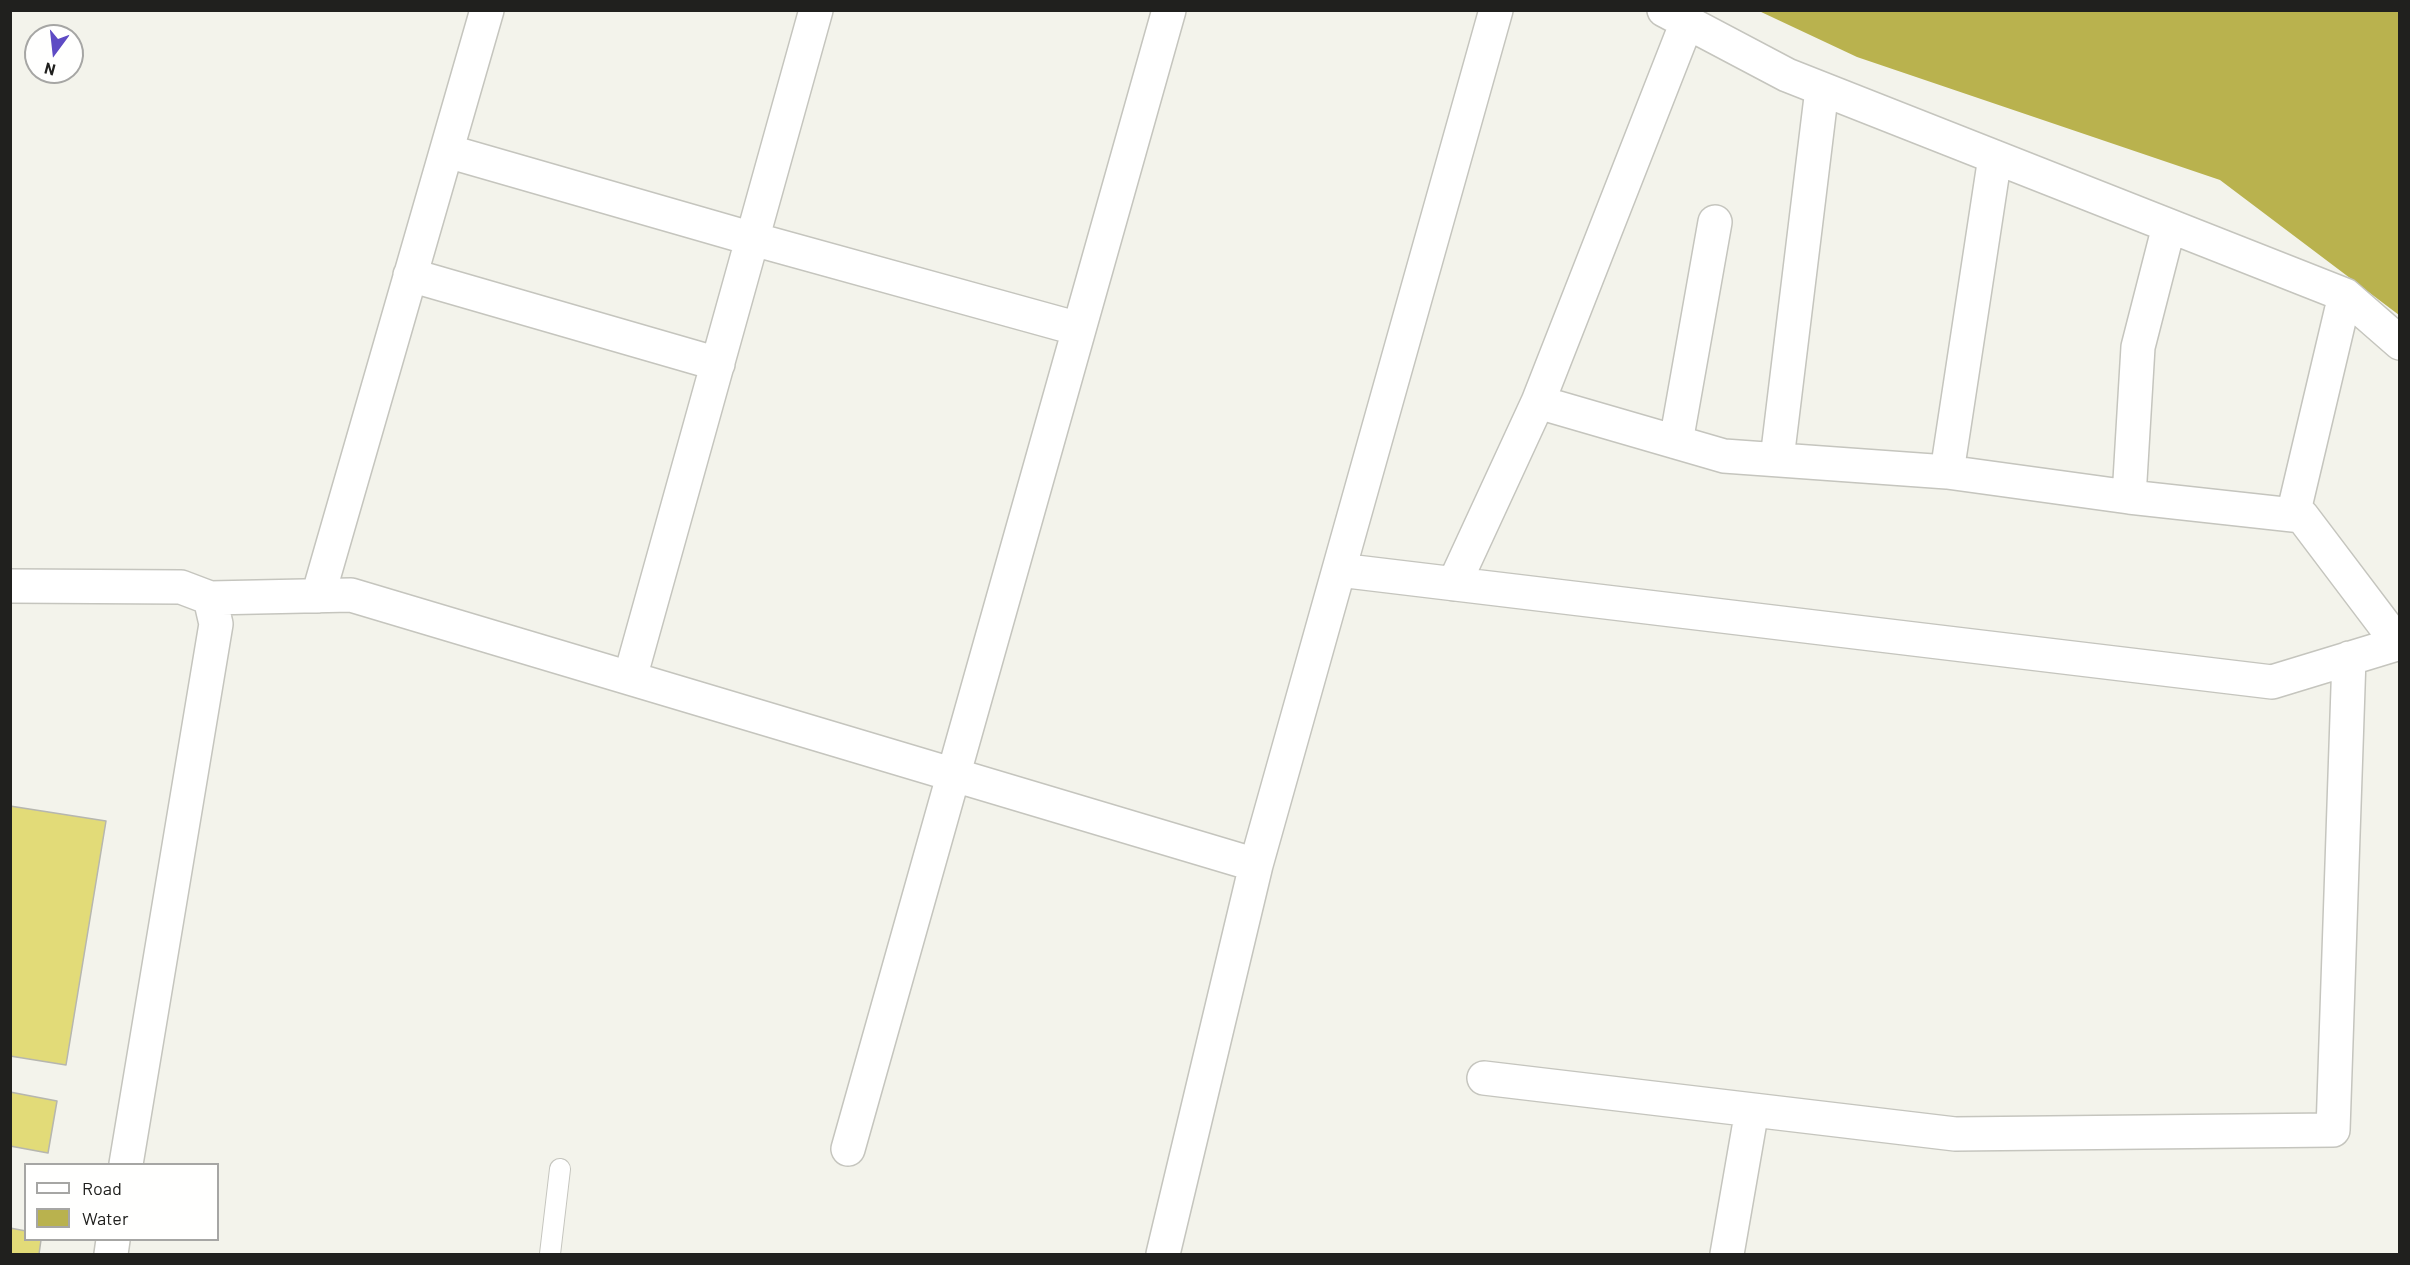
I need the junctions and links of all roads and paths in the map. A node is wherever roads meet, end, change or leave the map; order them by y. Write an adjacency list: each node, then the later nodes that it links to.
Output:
1 (487, 10): 7 (street)
2 (816, 10): 11 (street)
3 (1170, 10): 14 (street)
4 (1496, 10): 23 (street)
5 (1675, 16): 6 (street); 17 (street)
6 (1822, 89): 8 (street); 19 (street)
7 (447, 151): 11 (street); 12 (street)
8 (1995, 157): 10 (street); 20 (street)
9 (1715, 222): 18 (street)
10 (2169, 226): 13 (street); 21 (street)
11 (753, 239): 14 (street); 16 (street)
12 (410, 275): 16 (street); 26 (street)
13 (2345, 295): 15 (street); 22 (street)
14 (1079, 329): 31 (street)
15 (2400, 343)
16 (717, 364): 30 (street)
17 (1538, 402): 18 (street); 24 (street)
18 (1676, 442): 19 (street)
19 (1777, 459): 20 (street)
20 (1947, 472): 21 (street)
21 (2128, 497): 22 (street)
22 (2294, 515): 28 (street)
23 (1339, 570): 24 (street); 32 (street)
24 (1454, 584): 29 (street)
25 (10, 586): 27 (street)
26 (318, 596): 27 (street); 30 (street)
27 (210, 598): 36 (street)
28 (2399, 643): 29 (street)
29 (2349, 658): 34 (street)
30 (630, 678): 31 (street)
31 (953, 774): 32 (street); 35 (street)
32 (1256, 865): 39 (street)
33 (1484, 1078): 34 (street)
34 (1752, 1110): 40 (street)
35 (848, 1149)
36 (126, 1163)
37 (560, 1169): 38 (lane)
38 (550, 1254)
39 (1163, 1254)
40 (1727, 1254)

